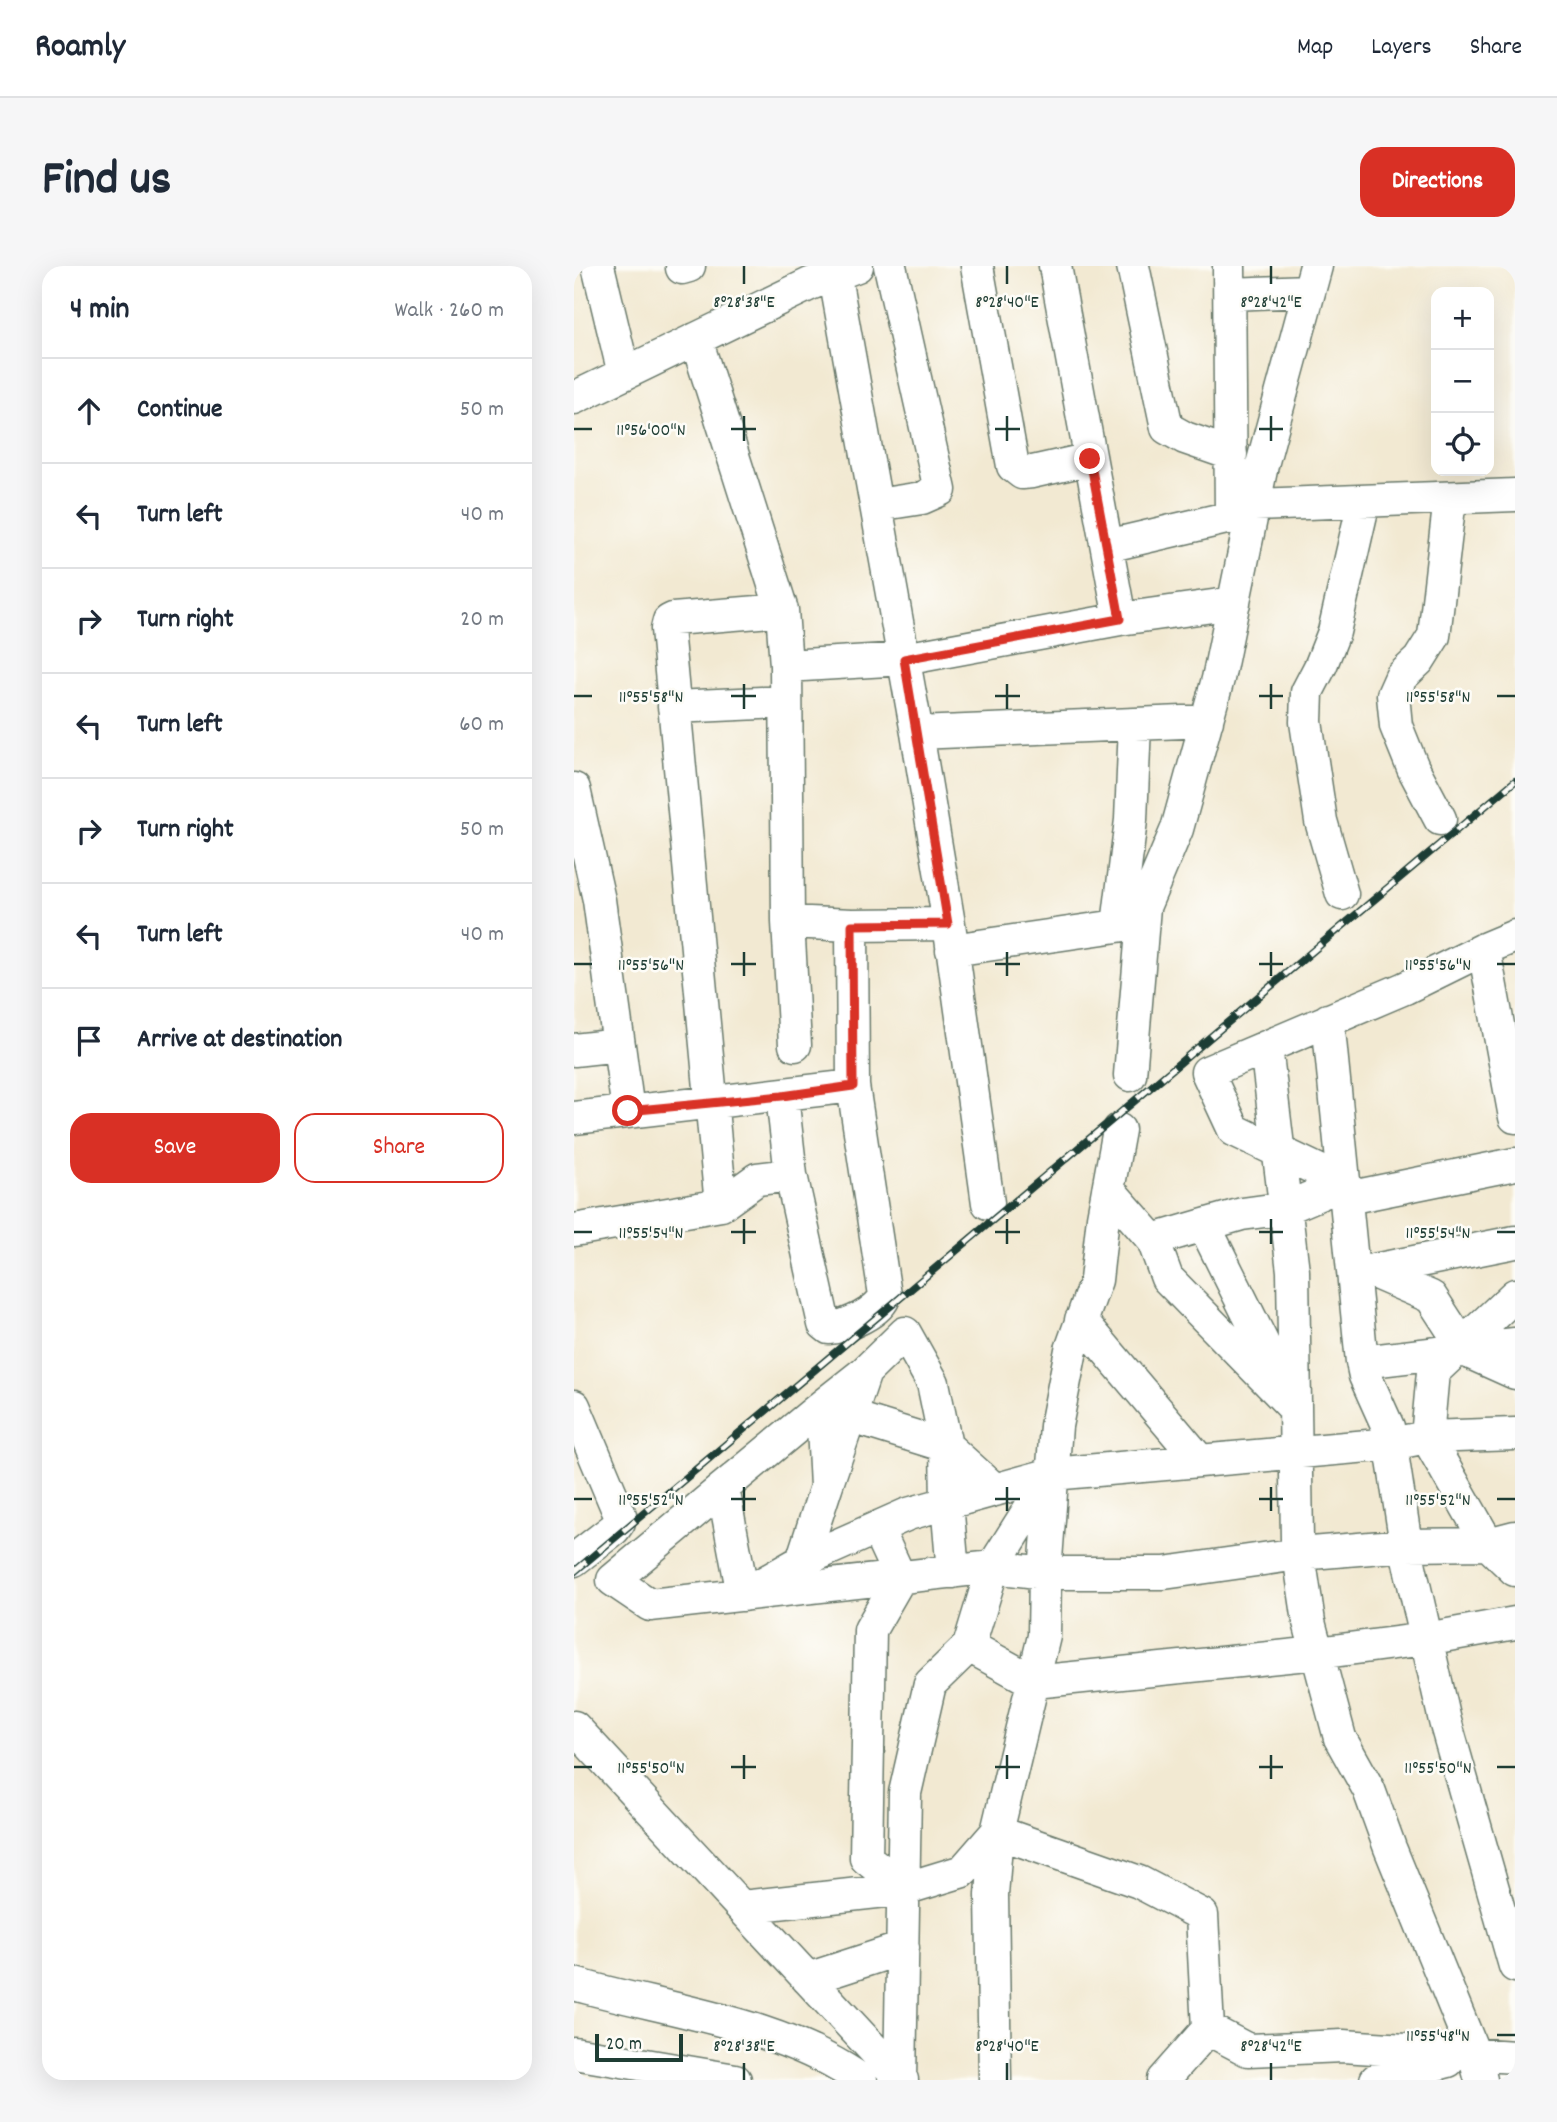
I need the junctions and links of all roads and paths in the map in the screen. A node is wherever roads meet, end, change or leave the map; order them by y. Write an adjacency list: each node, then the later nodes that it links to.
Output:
1 (598, 266): 10 (street)
2 (890, 266): 17 (street)
3 (977, 266): 13 (street)
4 (1055, 266): 13 (street)
5 (1133, 266): 12 (street)
6 (842, 269): 9 (street); 17 (street)
7 (1313, 279): 8 (street); 18 (street)
8 (1230, 280): 12 (street)
9 (696, 339): 10 (street); 21 (street)
10 (624, 374): 11 (street)
11 (574, 398)
12 (1231, 454): 18 (street)
13 (1090, 459): 19 (street)
14 (1515, 495): 15 (street)
15 (1450, 498): 16 (street); 31 (street)
16 (1364, 501): 18 (street); 32 (street)
17 (877, 505): 23 (street)
18 (1242, 511): 19 (street); 20 (street)
19 (1107, 546): 22 (street)
20 (1234, 603): 22 (street); 27 (street)
21 (782, 610): 24 (street); 26 (street)
22 (1120, 619): 23 (street)
23 (904, 659): 24 (street); 29 (street)
24 (786, 666): 25 (street)
25 (785, 702): 26 (street); 33 (street)
26 (674, 707): 48 (street)
27 (1207, 721): 28 (street); 34 (street)
28 (1135, 724): 29 (street); 34 (street)
29 (917, 733): 37 (street)
30 (574, 789): 40 (street)
31 (1440, 818)
32 (1342, 894)
33 (788, 922): 35 (street); 41 (street)
34 (1130, 924): 37 (street); 45 (street)
35 (852, 925): 37 (street); 46 (street)
36 (1515, 936): 38 (street)
37 (950, 937): 58 (street)
38 (1484, 949): 39 (street); 44 (street)
39 (1328, 1020): 42 (street); 57 (street)
40 (619, 1045): 43 (street); 49 (street)
41 (795, 1045)
42 (1266, 1047): 53 (street); 53 (street)
43 (574, 1050)
44 (1510, 1067): 50 (street)
45 (1130, 1075)
46 (853, 1086): 47 (street); 55 (street)
47 (782, 1096): 48 (street); 55 (street)
48 (710, 1102): 49 (street); 59 (street)
49 (628, 1111): 51 (street)
50 (1515, 1117)
51 (574, 1118)
52 (1119, 1130): 56 (street)
53 (1279, 1151): 57 (street); 60 (street)
54 (1515, 1164): 57 (street)
55 (791, 1175): 59 (street)
56 (1108, 1189): 63 (street); 67 (street)
57 (1346, 1191): 60 (street); 65 (street)
58 (988, 1203)
59 (721, 1205): 62 (street)
60 (1286, 1208): 61 (street); 73 (street)
61 (1204, 1225): 63 (street); 73 (street)
62 (574, 1230)
63 (1153, 1240): 73 (street)
64 (1515, 1242): 65 (street)
65 (1362, 1273): 69 (street); 70 (street)
66 (1515, 1295): 69 (street)
67 (1081, 1320): 80 (street); 81 (street)
68 (1515, 1344): 69 (street)
69 (1460, 1350): 70 (street); 71 (street); 76 (street)
70 (1362, 1363): 77 (street)
71 (1515, 1373)
72 (574, 1406): 89 (street)
73 (1295, 1409): 79 (street)
74 (836, 1411): 78 (street); 78 (street); 82 (street); 90 (street)
75 (1515, 1434): 76 (street)
76 (1427, 1437): 77 (street); 86 (street)
77 (1391, 1444): 79 (street); 87 (street)
78 (946, 1446): 83 (street); 84 (street)
79 (1296, 1452): 80 (street); 88 (street)
80 (1200, 1461): 81 (street)
81 (1052, 1474): 83 (street); 91 (street); 94 (street)
82 (723, 1488): 96 (street); 96 (street)
83 (995, 1490): 84 (street)
84 (947, 1503): 85 (street); 93 (street)
85 (877, 1528): 90 (street); 95 (street)
86 (1502, 1541): 87 (street); 92 (street)
87 (1406, 1545): 88 (street); 98 (street)
88 (1299, 1554): 94 (street); 100 (street)
89 (574, 1560)
90 (802, 1561): 96 (street)
91 (993, 1567): 93 (street); 94 (street); 99 (street)
92 (1515, 1570)
93 (953, 1572): 95 (street)
94 (1045, 1573): 101 (street)
95 (900, 1578): 96 (street); 104 (street)
96 (743, 1595)
97 (1515, 1623): 98 (street)
98 (1426, 1639): 100 (street); 106 (street)
99 (969, 1646): 101 (street); 104 (street)
100 (1317, 1653): 101 (street); 114 (street)
101 (1034, 1682): 103 (street)
102 (574, 1727): 105 (street)
103 (998, 1832): 104 (street); 110 (street); 118 (street)
104 (904, 1889): 105 (street); 107 (street)
105 (742, 1907): 108 (street)
106 (1512, 1945)
107 (902, 1948): 108 (street); 116 (street)
108 (808, 1979): 116 (street)
109 (574, 1984): 117 (street)
110 (1208, 2029): 114 (street); 119 (street)
111 (1515, 2049): 114 (street)
112 (574, 2053): 115 (street)
113 (1515, 2057): 114 (street)
114 (1478, 2067): 120 (street)
115 (716, 2078)
116 (901, 2079)
117 (861, 2080)
118 (995, 2080)
119 (1163, 2080)
120 (1376, 2080)

